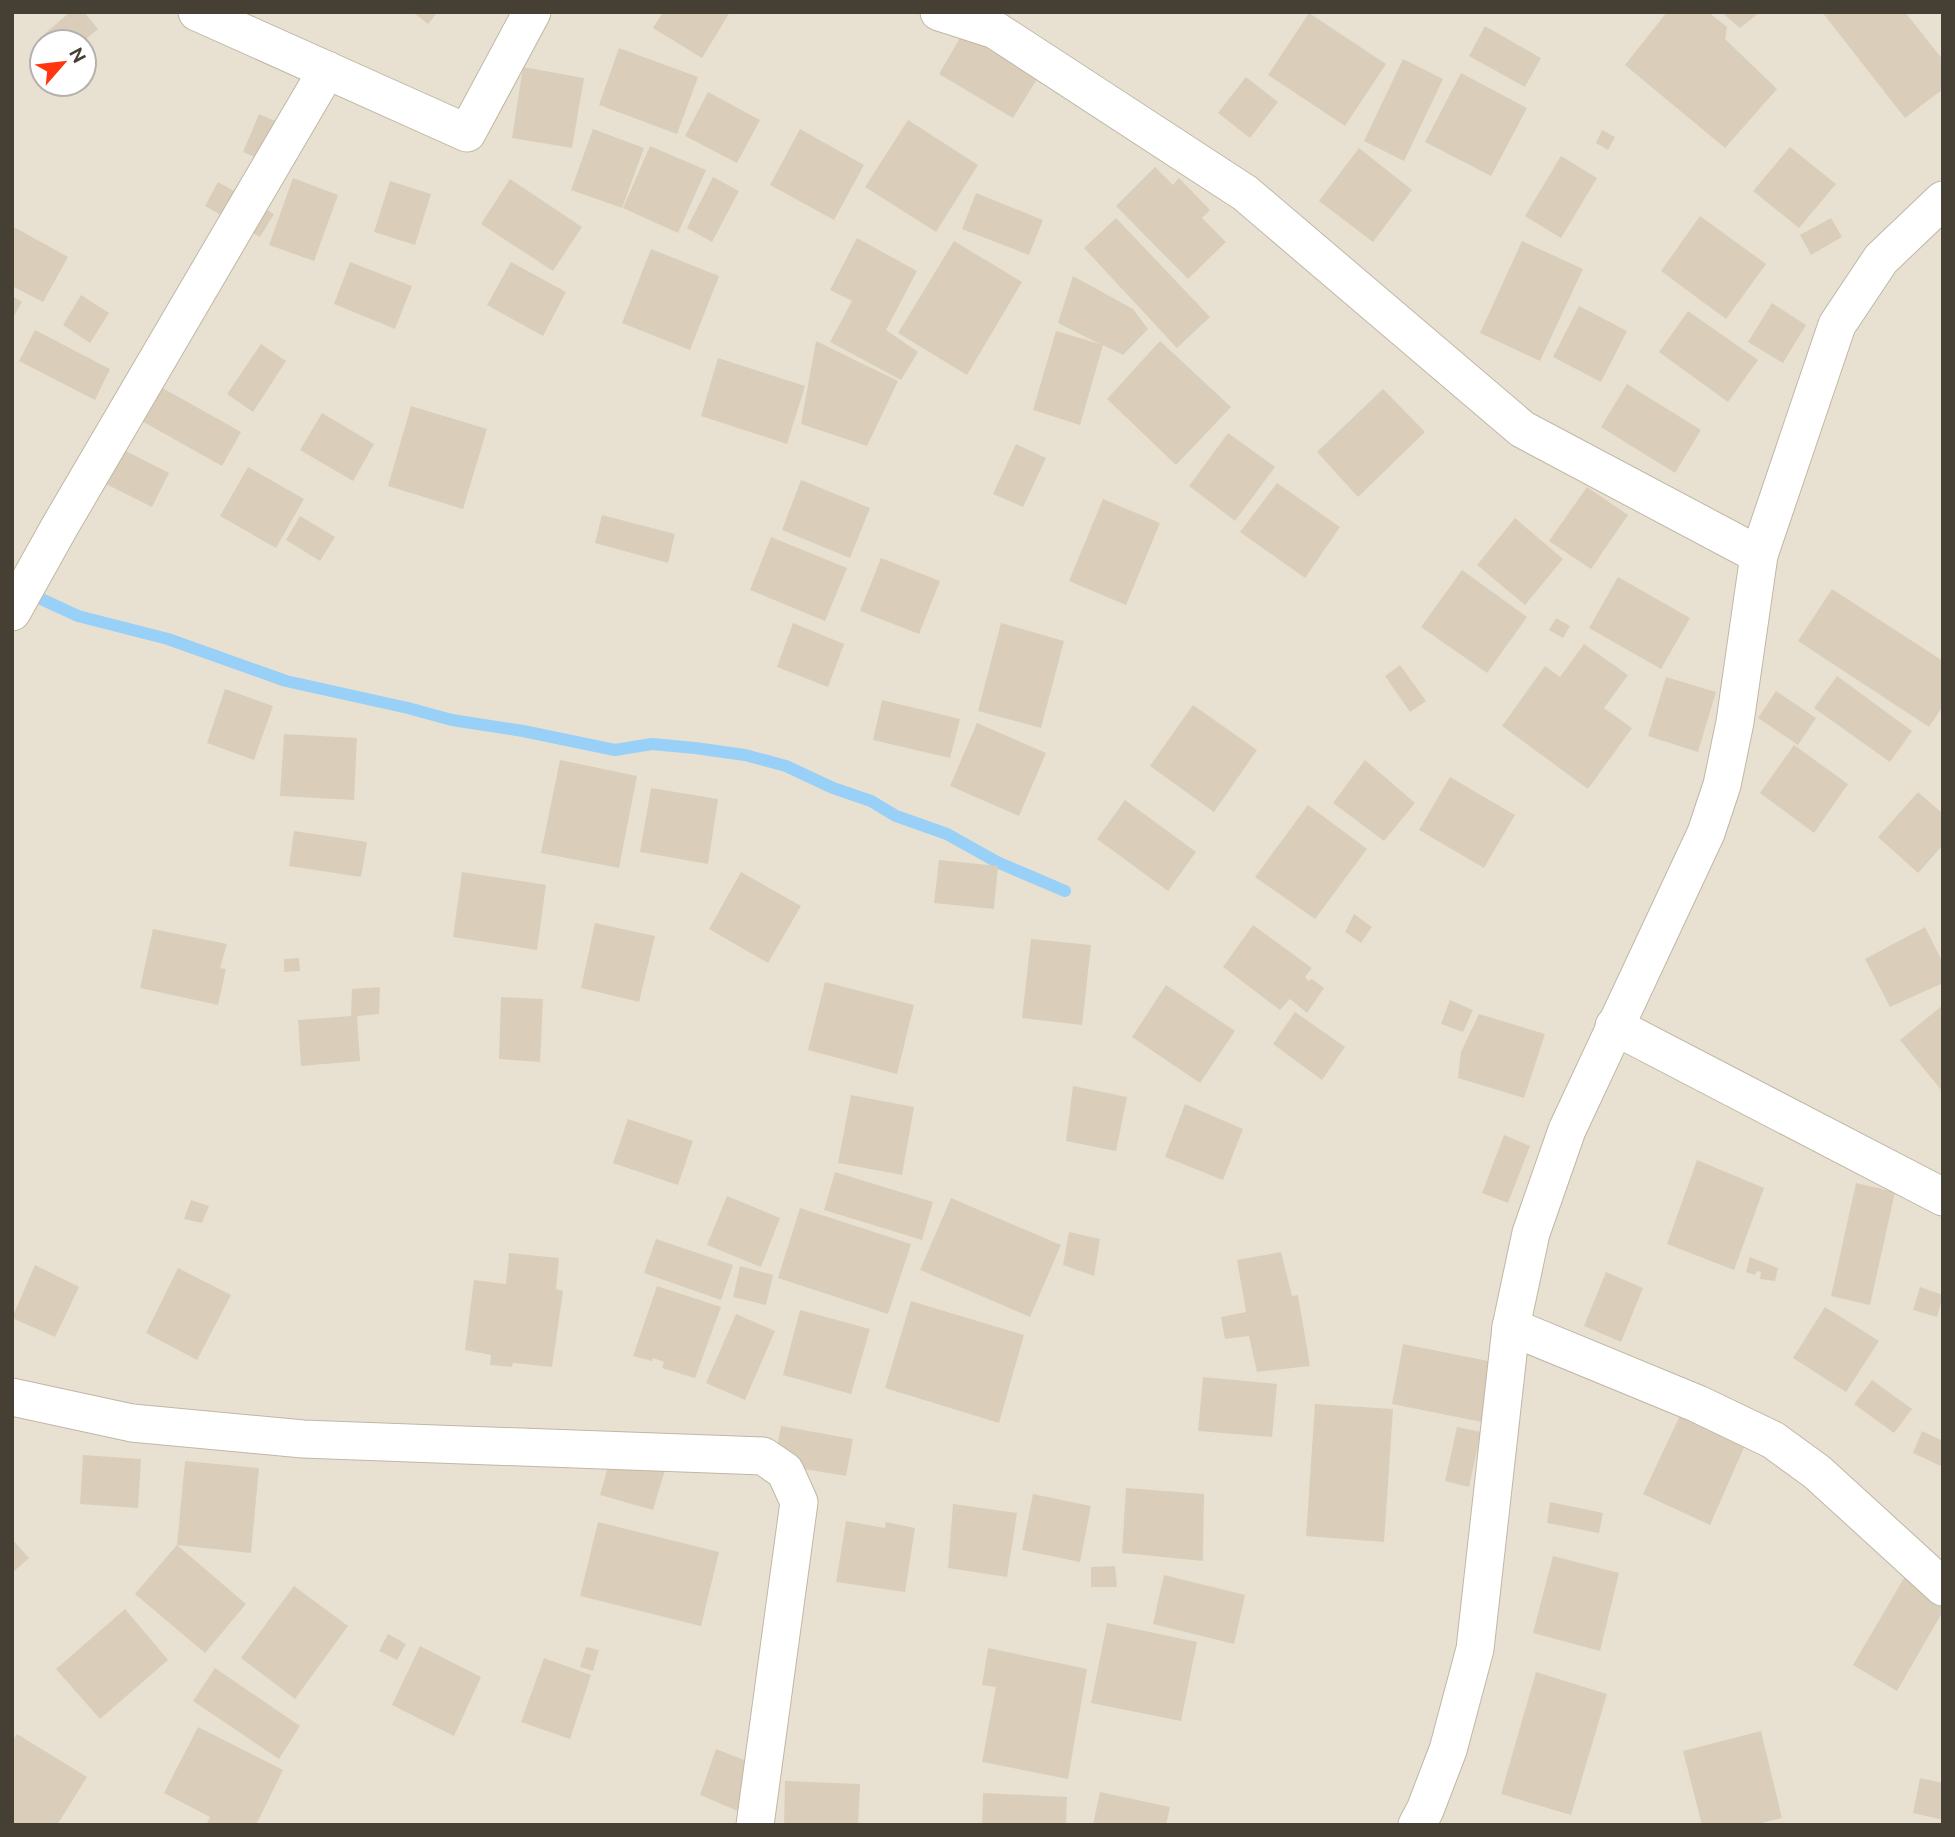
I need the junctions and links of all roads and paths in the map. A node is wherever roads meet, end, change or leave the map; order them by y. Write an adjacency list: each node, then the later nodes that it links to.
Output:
1 (197, 12): 4 (street)
2 (532, 12): 4 (street)
3 (939, 12): 6 (street)
4 (327, 70): 7 (street)
5 (1943, 200): 6 (street)
6 (1759, 555): 8 (street)
7 (12, 612)
8 (1614, 1026): 9 (street); 10 (street)
9 (1943, 1197)
10 (1511, 1327): 12 (street); 14 (street)
11 (12, 1398): 13 (street)
12 (1943, 1587)
13 (755, 1825)
14 (1417, 1825)

